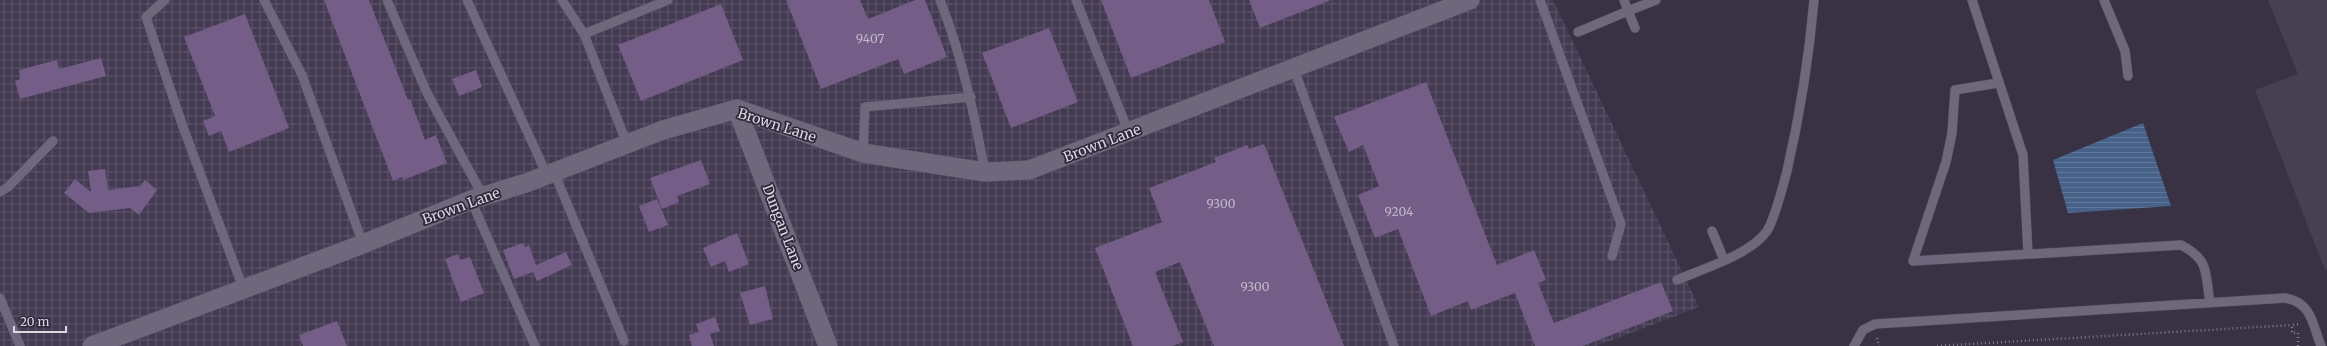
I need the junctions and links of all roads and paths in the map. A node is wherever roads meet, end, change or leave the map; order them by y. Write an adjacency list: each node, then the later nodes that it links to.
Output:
1 (165, 0): 39 (lane)
2 (264, 0): 34 (lane)
3 (387, 0): 32 (lane)
4 (467, 0): 30 (lane)
5 (562, 0): 19 (lane)
6 (668, 0): 19 (lane)
7 (940, 0): 23 (lane)
8 (1076, 0): 25 (lane)
9 (1470, 0): 20 (street, Brown Lane)
10 (1540, 0): 36 (lane)
11 (1624, 0): 16 (lane)
12 (1656, 0): 16 (lane)
13 (1814, 0): 37 (lane)
14 (1972, 0): 22 (lane)
15 (2104, 0): 21 (lane)
16 (1628, 11): 17 (lane); 18 (lane)
17 (1635, 28)
18 (1578, 32)
19 (584, 34): 27 (lane)
20 (1294, 69): 25 (street, Brown Lane); 49 (lane)
21 (2128, 76)
22 (1998, 83): 35 (lane); 35 (lane)
23 (971, 97): 28 (lane); 29 (lane)
24 (737, 109): 27 (street, Brown Lane); 28 (street, Brown Lane); 48 (street, Dungan Lane)
25 (1129, 133): 29 (street, Brown Lane)
26 (53, 141): 31 (lane)
27 (627, 144): 30 (street, Brown Lane)
28 (863, 153): 29 (street, Brown Lane)
29 (985, 172)
30 (550, 174): 32 (street, Brown Lane); 44 (lane)
31 (0, 192)
32 (477, 198): 34 (street, Brown Lane); 45 (lane)
33 (1712, 231): 37 (lane)
34 (363, 244): 39 (street, Brown Lane)
35 (2028, 254): 41 (lane)
36 (1612, 256)
37 (1724, 260): 38 (lane)
38 (1677, 280)
39 (243, 288): 47 (street, Brown Lane)
40 (0, 298): 46 (lane)
41 (2210, 303): 50 (lane); 53 (lane)
42 (2292, 325): 43 (path); 51 (path); 52 (path)
43 (2303, 331)
44 (624, 341)
45 (532, 344)
46 (20, 346)
47 (92, 346)
48 (828, 346)
49 (1394, 346)
50 (1854, 346)
51 (1937, 346)
52 (2298, 346)
53 (2321, 346)

